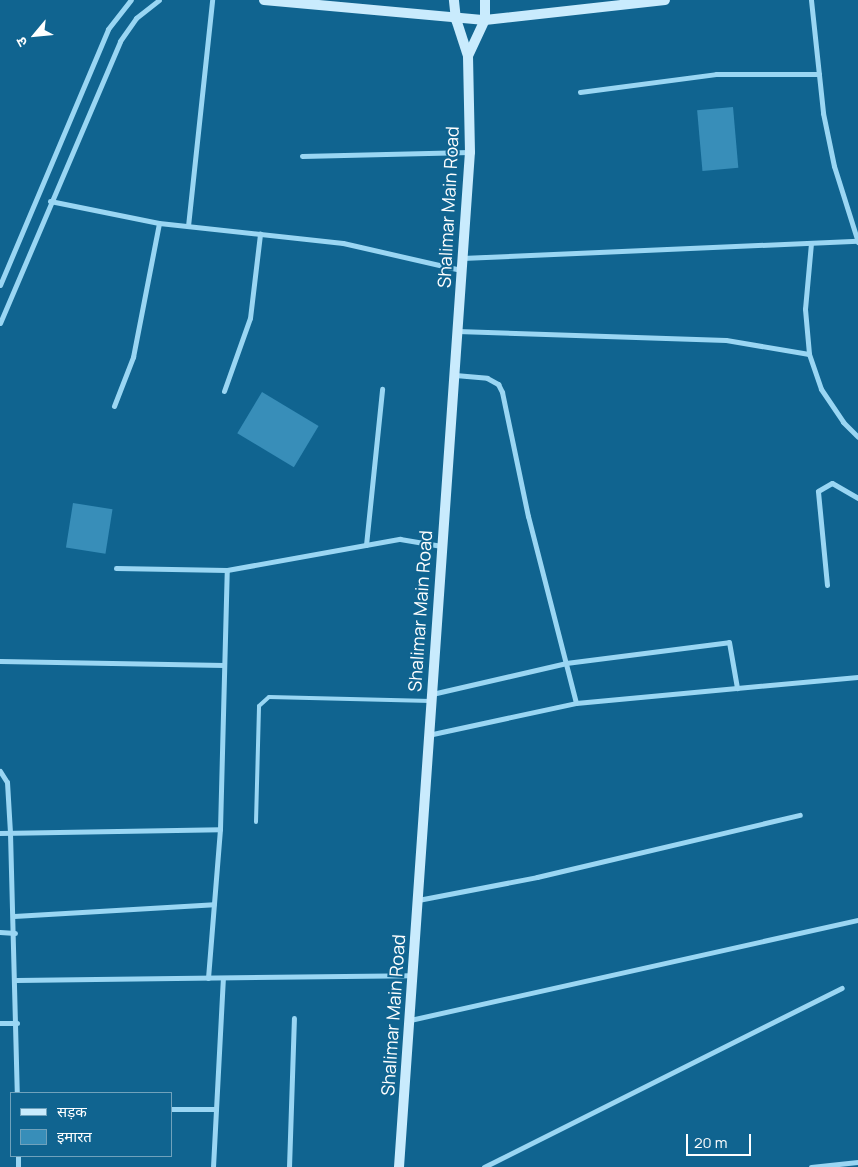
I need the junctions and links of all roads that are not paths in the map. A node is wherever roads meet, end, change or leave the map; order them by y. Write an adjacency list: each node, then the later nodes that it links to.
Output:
1 (131, 0): 24 (street)
2 (159, 0): 16 (street)
3 (212, 0): 18 (street)
4 (264, 0): 9 (street)
5 (454, 0): 9 (street, Shalimar Main Road)
6 (485, 0): 10 (street)
7 (665, 0): 10 (street)
8 (811, 0): 12 (street)
9 (456, 20): 10 (street); 11 (street, Shalimar Main Road)
10 (485, 20): 11 (street, Shalimar Main Road)
11 (468, 56): 14 (street, Shalimar Main Road)
12 (819, 74): 13 (street); 20 (street)
13 (580, 92)
14 (470, 152): 15 (street); 22 (street, Shalimar Main Road)
15 (302, 156)
16 (50, 201): 17 (street); 25 (street)
17 (159, 223): 18 (street); 31 (street)
18 (188, 226): 19 (street)
19 (260, 234): 23 (street); 30 (street)
20 (858, 241): 21 (street)
21 (811, 243): 22 (street); 27 (street)
22 (462, 258): 23 (street, Shalimar Main Road)
23 (461, 270): 26 (street, Shalimar Main Road)
24 (0, 285)
25 (0, 323)
26 (457, 331): 27 (street); 28 (street, Shalimar Main Road)
27 (809, 354): 32 (street)
28 (452, 375): 35 (street, Shalimar Main Road); 40 (street)
29 (382, 389): 34 (street)
30 (224, 391)
31 (114, 406)
32 (858, 437)
33 (858, 498): 38 (street)
34 (366, 544): 35 (street); 37 (street)
35 (441, 546): 44 (street, Shalimar Main Road)
36 (116, 568): 37 (street)
37 (227, 570): 41 (street)
38 (827, 585)
39 (0, 661): 41 (street)
40 (566, 663): 43 (street); 44 (street); 45 (street)
41 (224, 665): 50 (street)
42 (858, 677): 43 (street)
43 (737, 688): 45 (street)
44 (431, 697): 46 (street, Shalimar Main Road); 49 (lane)
45 (576, 704): 46 (street)
46 (428, 736): 53 (street, Shalimar Main Road)
47 (0, 771): 52 (street)
48 (800, 815): 53 (street)
49 (256, 822)
50 (220, 829): 52 (street); 54 (street)
51 (0, 833): 52 (street)
52 (10, 833): 55 (street)
53 (417, 900): 59 (street, Shalimar Main Road)
54 (214, 904): 55 (street); 60 (street)
55 (14, 916): 58 (street)
56 (858, 920): 65 (street)
57 (0, 932): 58 (street)
58 (15, 933): 62 (street)
59 (412, 975): 61 (street); 65 (street, Shalimar Main Road)
60 (208, 978): 61 (street); 62 (street)
61 (223, 978): 70 (street)
62 (16, 980): 67 (street)
63 (842, 988): 75 (street)
64 (294, 1018): 73 (street)
65 (409, 1020): 74 (street, Shalimar Main Road)
66 (0, 1023): 67 (street)
67 (17, 1023): 68 (street)
68 (17, 1092)
69 (172, 1109): 70 (street)
70 (216, 1109): 72 (street)
71 (858, 1162): 76 (street)
72 (213, 1167)
73 (289, 1167)
74 (399, 1167)
75 (484, 1167)
76 (811, 1167)

